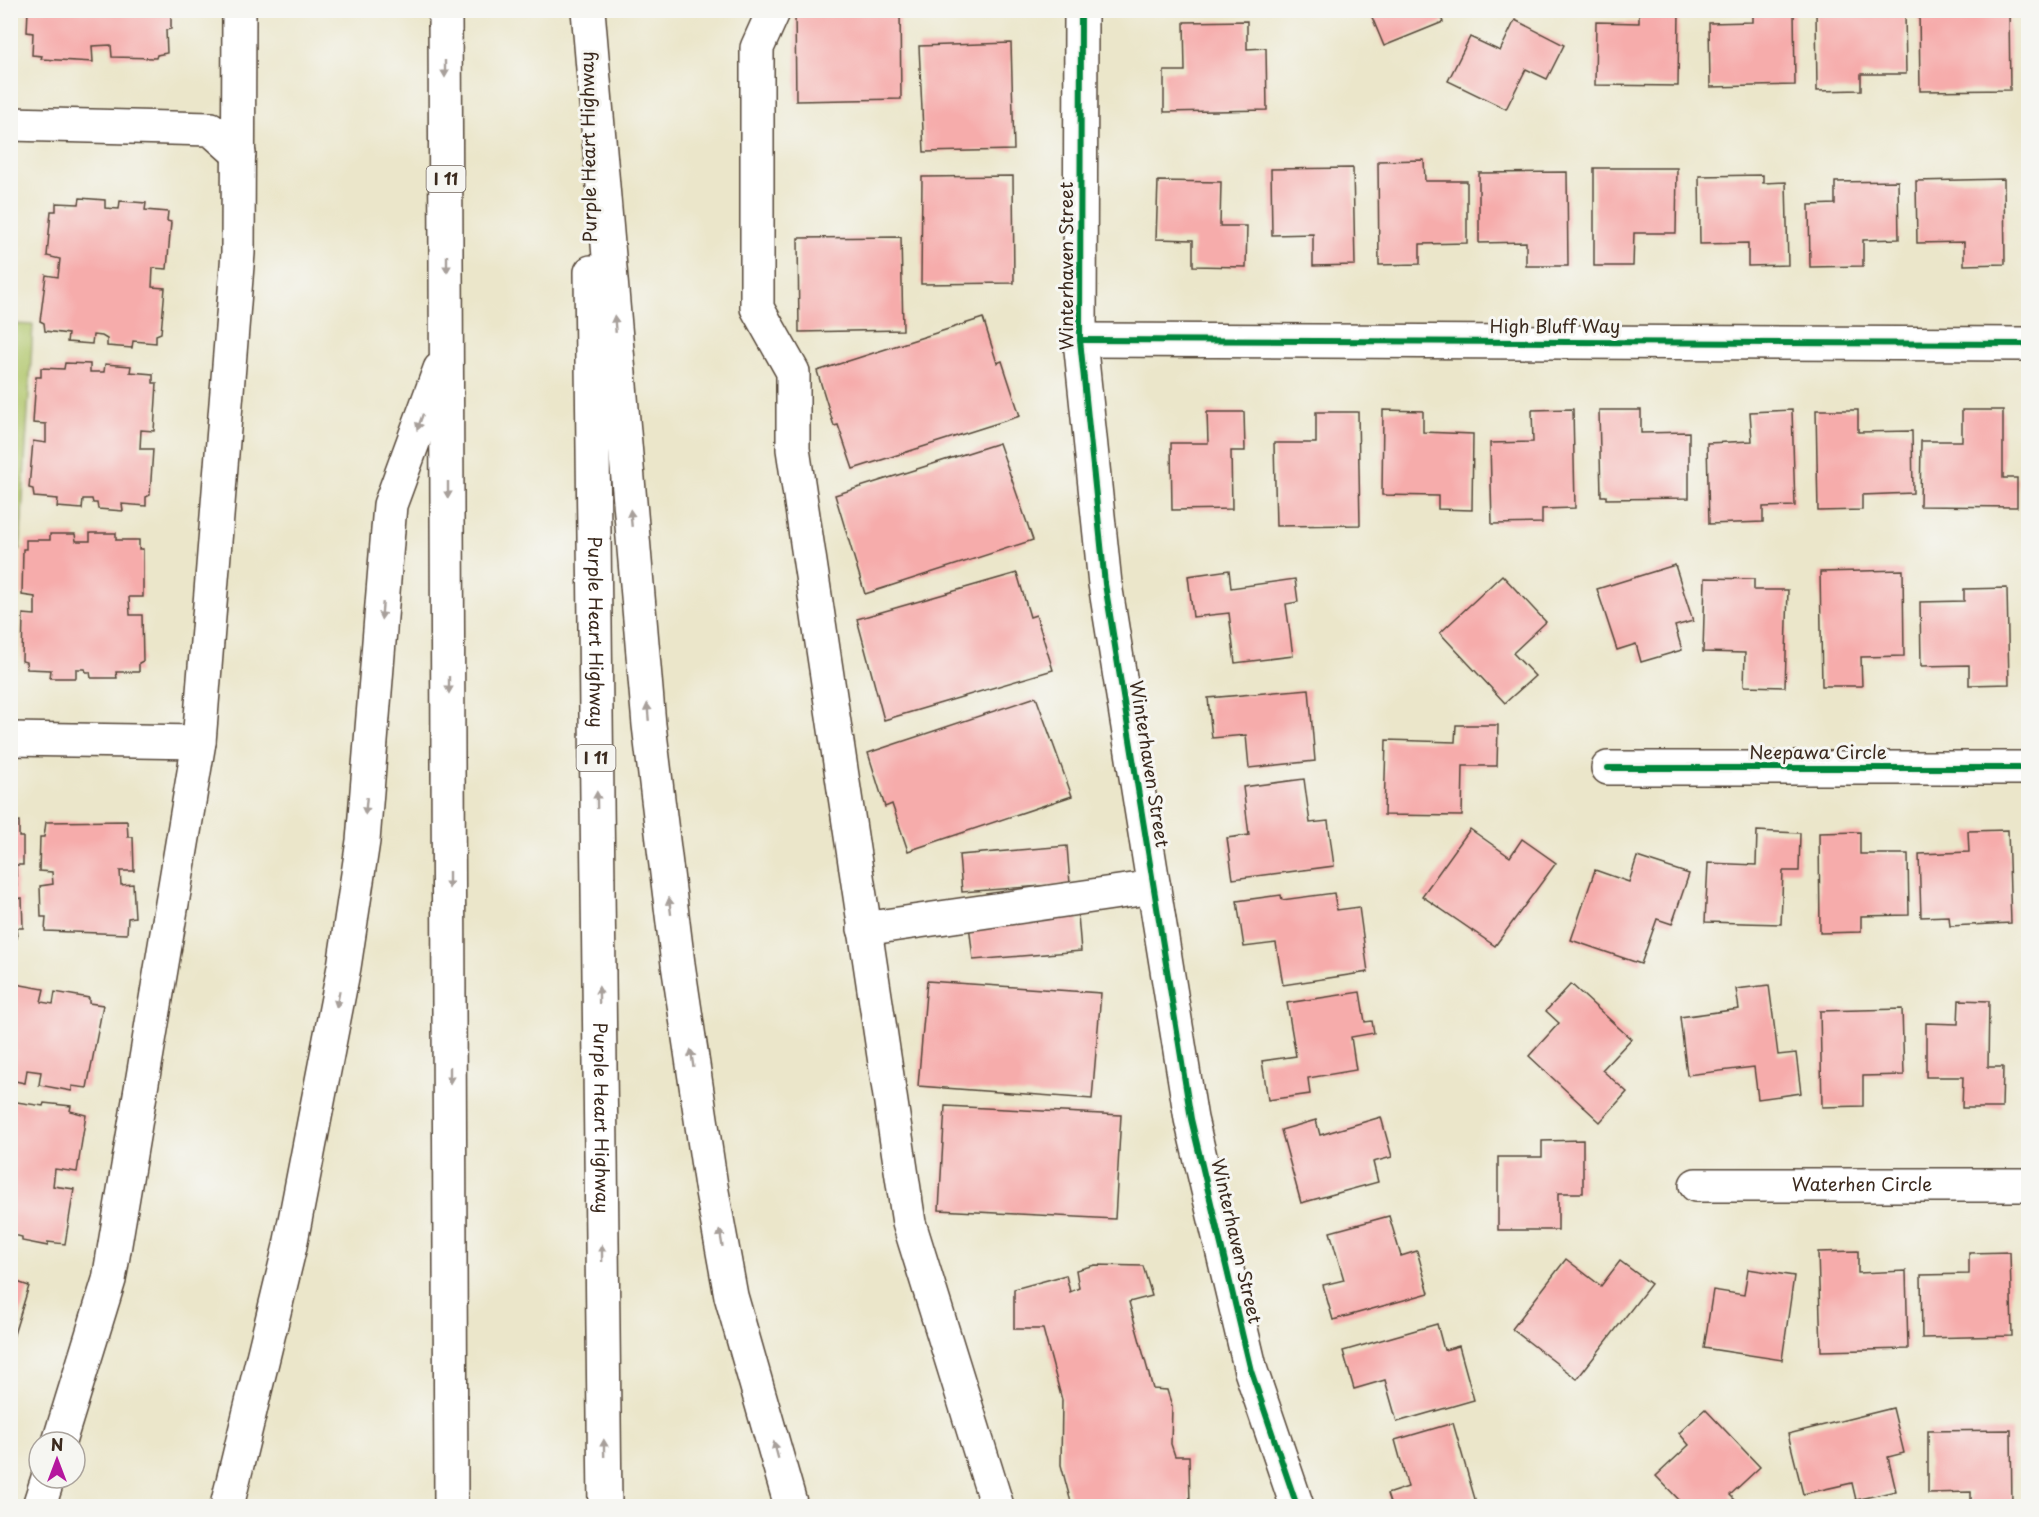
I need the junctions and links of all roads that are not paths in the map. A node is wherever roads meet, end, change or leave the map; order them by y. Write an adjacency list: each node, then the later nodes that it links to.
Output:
1 (239, 10): 7 (main road)
2 (445, 10): 10 (main road, I 11, one-way to 10)
3 (588, 10): 24 (main road, Purple Heart Highway / I 11, one-way to 3); 25 (main road, one-way to 3)
4 (774, 10): 16 (main road)
5 (1081, 10): 8 (main road, Winterhaven Street)
6 (10, 124): 7 (main road)
7 (239, 154): 12 (main road)
8 (1080, 340): 9 (main road, High Bluff Way); 15 (main road, Winterhaven Street)
9 (2028, 344)
10 (448, 347): 22 (main road, one-way to 22); 23 (main road, I 11, one-way to 23)
11 (10, 739): 12 (main road)
12 (199, 742): 19 (main road)
13 (1608, 768): 14 (main road, Neepawa Circle)
14 (2028, 768)
15 (1154, 887): 16 (main road); 27 (main road, Winterhaven Street)
16 (864, 929): 26 (main road)
17 (1696, 1185): 18 (main road, Waterhen Circle)
18 (2028, 1185)
19 (63, 1430)
20 (44, 1490): 21 (main road)
21 (39, 1506)
22 (227, 1506)
23 (451, 1506)
24 (604, 1506)
25 (791, 1506)
26 (997, 1506)
27 (1297, 1506)

